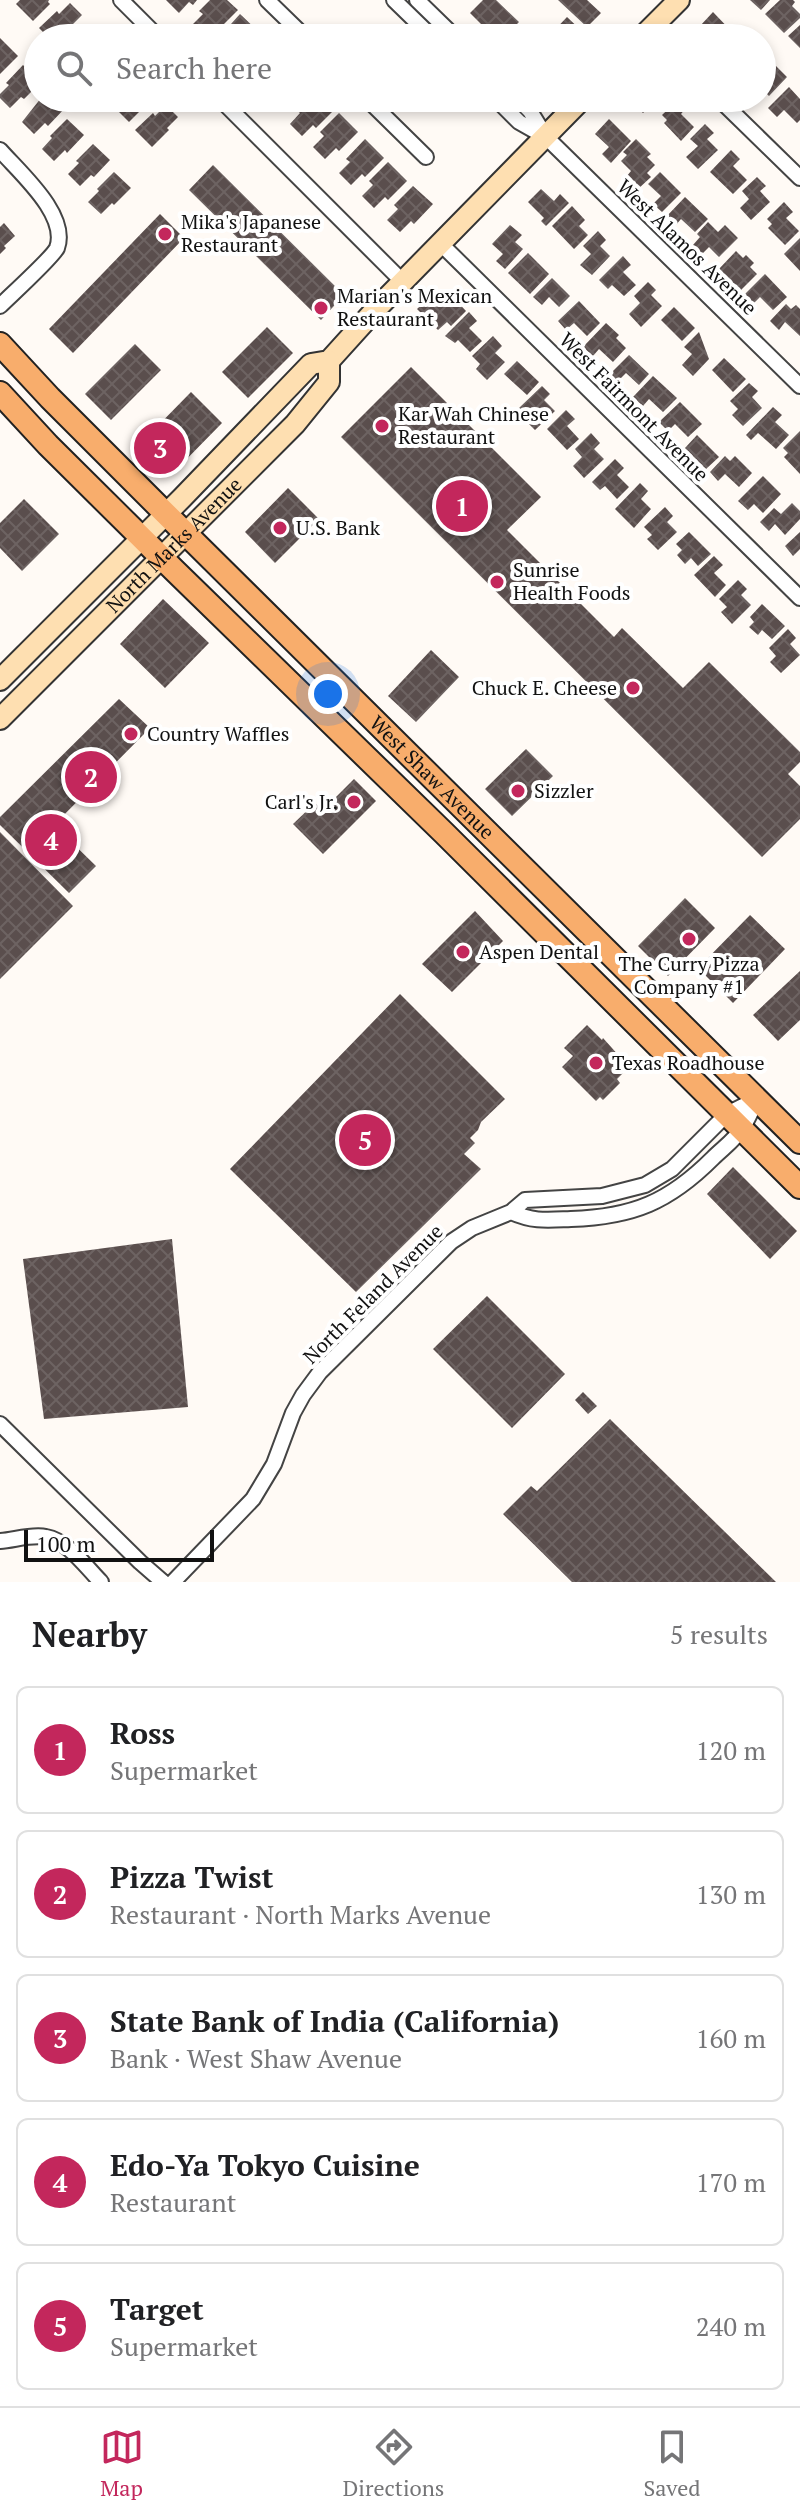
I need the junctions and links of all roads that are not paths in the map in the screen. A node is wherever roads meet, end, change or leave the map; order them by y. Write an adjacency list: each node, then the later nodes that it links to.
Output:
1 (121, 0): 6 (street)
2 (394, 0): 8 (street)
3 (417, 0): 9 (street)
4 (679, 0): 10 (main road)
5 (272, 2): 7 (street)
6 (145, 24)
7 (293, 24)
8 (419, 24)
9 (442, 24)
10 (658, 24)
11 (233, 112): 22 (street)
12 (380, 112): 19 (street)
13 (509, 112): 17 (street, West Alamos Avenue)
14 (531, 112): 17 (street, West Alamos Avenue)
15 (570, 112): 17 (main road, North Marks Avenue)
16 (732, 112): 20 (street)
17 (546, 137): 21 (main road, North Marks Avenue); 26 (street, West Alamos Avenue)
18 (0, 150): 23 (street)
19 (426, 157)
20 (800, 178)
21 (441, 244): 22 (main road, North Marks Avenue); 32 (street, West Fairmont Avenue)
22 (403, 282): 25 (main road, North Marks Avenue)
23 (0, 306)
24 (0, 344): 28 (main road, West Shaw Avenue)
25 (329, 361): 28 (main road, North Marks Avenue); 29 (main road, North Marks Avenue)
26 (800, 386)
27 (0, 393): 30 (main road, West Shaw Avenue)
28 (166, 514): 29 (main road, West Shaw Avenue); 30 (main road, North Marks Avenue)
29 (186, 535): 31 (main road, North Marks Avenue); 37 (main road, West Shaw Avenue)
30 (143, 538): 31 (main road, West Shaw Avenue); 33 (main road, North Marks Avenue)
31 (163, 559): 34 (main road, West Shaw Avenue); 36 (main road, North Marks Avenue)
32 (800, 598)
33 (5, 675): 35 (main road)
34 (293, 687): 37 (main road); 38 (main road, West Shaw Avenue)
35 (0, 698)
36 (0, 719)
37 (507, 853): 39 (main road, West Shaw Avenue)
38 (479, 868): 39 (main road); 41 (main road, West Shaw Avenue)
39 (614, 959): 40 (main road, West Shaw Avenue)
40 (757, 1099): 41 (street, North Feland Avenue); 42 (main road, West Shaw Avenue)
41 (735, 1122): 43 (main road, West Shaw Avenue); 44 (street, North Feland Avenue); 44 (street, North Feland Avenue)
42 (800, 1142)
43 (800, 1187)
44 (511, 1212): 49 (street, North Feland Avenue)
45 (2, 1430): 48 (street)
46 (0, 1541): 47 (street)
47 (101, 1582)
48 (163, 1582)
49 (173, 1582)

